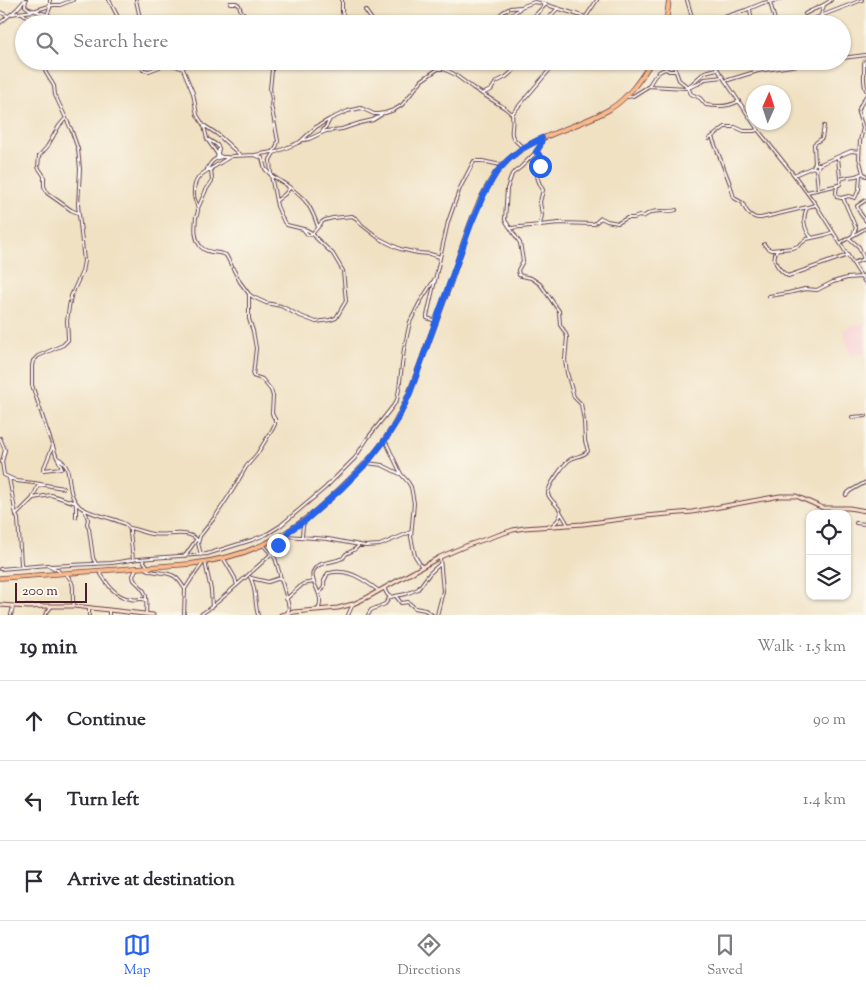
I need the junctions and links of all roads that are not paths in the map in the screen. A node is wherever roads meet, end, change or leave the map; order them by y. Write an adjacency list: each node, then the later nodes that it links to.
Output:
1 (25, 0): 17 (street); 28 (street)
2 (50, 0): 18 (street)
3 (73, 0): 18 (street)
4 (109, 0): 30 (street)
5 (136, 0): 31 (street)
6 (342, 0): 33 (street)
7 (597, 0): 40 (street)
8 (668, 0): 41 (main road)
9 (687, 0): 42 (street)
10 (778, 0): 13 (street)
11 (831, 0): 16 (street)
12 (862, 0): 46 (street)
13 (770, 2): 22 (street); 45 (street)
14 (230, 3): 32 (street)
15 (546, 4): 19 (street); 20 (street); 37 (street)
16 (825, 4): 27 (street); 46 (street)
17 (25, 6): 24 (street); 26 (street)
18 (50, 6): 24 (street); 29 (street)
19 (521, 7): 35 (street); 36 (street)
20 (558, 8): 38 (street); 39 (street)
21 (10, 9): 28 (street)
22 (750, 9): 43 (street); 44 (street)
23 (365, 10): 34 (street)
24 (33, 11): 26 (street); 29 (street)
25 (0, 12): 28 (street)
26 (25, 14): 28 (street)
27 (805, 14)
28 (10, 15): 47 (street); 48 (street)
29 (47, 15)
30 (117, 15)
31 (139, 15)
32 (245, 15)
33 (342, 15)
34 (369, 15)
35 (499, 15)
36 (512, 15)
37 (536, 15)
38 (551, 15)
39 (579, 15)
40 (586, 15)
41 (667, 15)
42 (691, 15)
43 (731, 15)
44 (751, 15)
45 (774, 15)
46 (821, 15)
47 (0, 17)
48 (0, 23)
49 (866, 54): 50 (street)
50 (851, 56)
51 (866, 60): 70 (street)
52 (45, 70): 78 (street)
53 (183, 70): 80 (street)
54 (271, 70): 91 (street)
55 (435, 70): 76 (street)
56 (446, 70): 71 (street)
57 (514, 70): 71 (street)
58 (549, 70): 77 (street)
59 (646, 70): 73 (main road)
60 (663, 70): 68 (street)
61 (668, 70): 65 (street)
62 (713, 70): 69 (street)
63 (718, 70): 66 (street)
64 (766, 70): 67 (street)
65 (676, 71): 69 (street)
66 (723, 77): 67 (street); 69 (street)
67 (725, 81): 74 (street)
68 (649, 86): 69 (street); 73 (street)
69 (688, 87): 74 (street)
70 (866, 90)
71 (482, 94): 77 (street)
72 (866, 96): 93 (street)
73 (624, 97): 85 (main road)
74 (739, 101): 75 (street)
75 (746, 112)
76 (384, 114): 79 (street); 83 (street)
77 (512, 114): 88 (street)
78 (65, 118): 121 (street); 121 (street)
79 (330, 119): 83 (street); 87 (street)
80 (204, 126): 94 (street); 96 (street)
81 (824, 126): 100 (street)
82 (758, 130): 84 (street); 107 (street)
83 (321, 132): 87 (street)
84 (712, 136): 86 (street); 118 (street)
85 (542, 138): 88 (main road); 92 (street)
86 (709, 139)
87 (303, 140): 89 (street)
88 (524, 148): 101 (main road)
89 (277, 151): 91 (street); 99 (street)
90 (270, 152): 91 (street); 95 (street); 99 (street)
91 (273, 152)
92 (536, 152): 123 (street); 125 (street)
93 (859, 152): 98 (street); 105 (street)
94 (240, 155): 95 (street); 97 (street)
95 (255, 155): 106 (street)
96 (217, 156): 97 (street); 104 (street)
97 (232, 156): 102 (street)
98 (838, 158): 100 (street); 109 (street)
99 (270, 160): 106 (street)
100 (816, 165): 103 (street); 103 (street)
101 (503, 166): 136 (street); 144 (main road)
102 (211, 168): 104 (street); 119 (street)
103 (814, 168): 107 (street); 112 (street)
104 (206, 170): 119 (street)
105 (862, 174): 108 (street); 109 (street); 114 (street)
106 (271, 175): 111 (street); 116 (street)
107 (794, 175): 113 (street)
108 (866, 176)
109 (840, 179): 110 (street)
110 (837, 185): 112 (street); 114 (street)
111 (288, 186): 116 (street); 124 (street)
112 (818, 189): 113 (street)
113 (806, 192): 117 (street)
114 (843, 197): 129 (street)
115 (866, 200): 122 (street)
116 (276, 201): 128 (street)
117 (816, 205): 118 (street); 127 (street)
118 (807, 207): 130 (street)
119 (198, 208): 142 (street)
120 (676, 210): 123 (street)
121 (78, 213): 149 (street)
122 (866, 221)
123 (540, 224): 125 (street)
124 (318, 227): 128 (street); 136 (street)
125 (511, 228): 162 (street)
126 (866, 228): 129 (street)
127 (833, 232): 130 (street); 132 (street)
128 (312, 234): 142 (street)
129 (853, 235): 131 (street)
130 (812, 238): 134 (street)
131 (850, 238): 132 (street); 137 (street)
132 (840, 243): 135 (street)
133 (764, 244): 134 (street)
134 (777, 250): 135 (street)
135 (848, 255): 137 (street)
136 (440, 258): 139 (street)
137 (853, 264): 140 (street)
138 (866, 274): 140 (street)
139 (436, 277): 144 (street); 178 (street)
140 (861, 277): 141 (street); 143 (street)
141 (866, 284)
142 (249, 294): 175 (street)
143 (769, 296)
144 (436, 321): 148 (main road)
145 (866, 416): 146 (street)
146 (852, 417)
147 (0, 438): 153 (street)
148 (385, 440): 151 (main road); 152 (street)
149 (52, 446): 150 (street); 150 (street)
150 (57, 458): 159 (street)
151 (367, 463): 152 (street); 165 (main road)
152 (401, 474): 172 (street)
153 (9, 478): 155 (street); 163 (street)
154 (866, 482): 157 (street)
155 (39, 484): 156 (street); 158 (street)
156 (63, 488)
157 (846, 495)
158 (33, 498): 159 (street); 163 (street)
159 (76, 503): 160 (street); 164 (street)
160 (85, 511): 170 (street); 186 (street)
161 (866, 511): 168 (street)
162 (561, 514): 168 (street); 169 (street)
163 (16, 515): 189 (street)
164 (76, 517)
165 (306, 520): 171 (main road); 174 (street)
166 (856, 522): 167 (street)
167 (866, 524)
168 (567, 526): 169 (street)
169 (551, 527): 181 (street)
170 (129, 528): 175 (street); 184 (street)
171 (289, 531): 173 (street); 176 (main road)
172 (411, 532): 177 (street); 190 (street)
173 (286, 536): 174 (street); 179 (street)
174 (301, 538): 177 (street)
175 (198, 540): 178 (street); 180 (street)
176 (263, 545): 179 (street); 183 (main road)
177 (358, 545): 200 (street)
178 (201, 554): 180 (street)
179 (271, 554): 197 (street); 199 (street)
180 (185, 556): 182 (street)
181 (440, 557): 187 (street); 190 (street)
182 (142, 559): 184 (street); 192 (street)
183 (224, 559): 185 (main road); 201 (street)
184 (133, 560): 186 (street)
185 (204, 563): 192 (main road); 203 (street); 215 (street)
186 (96, 564): 188 (street)
187 (440, 564): 206 (street); 234 (street)
188 (51, 566): 189 (street); 195 (street)
189 (22, 567): 193 (street)
190 (422, 567): 202 (street)
191 (136, 568): 192 (main road); 194 (main road); 209 (street)
192 (146, 568): 203 (street)
193 (0, 569)
194 (99, 571): 196 (main road); 209 (street)
195 (61, 574): 196 (main road); 198 (main road)
196 (66, 574): 213 (street)
197 (249, 576): 199 (street); 201 (street); 229 (street)
198 (0, 578)
199 (280, 578): 208 (street)
200 (314, 582): 205 (street); 208 (street)
201 (237, 585): 215 (street)
202 (384, 588): 204 (street); 207 (street)
203 (185, 589): 227 (street)
204 (379, 591): 205 (street); 210 (street)
205 (319, 593): 218 (street)
206 (396, 596): 207 (street); 233 (street)
207 (390, 597): 232 (street)
208 (286, 599): 221 (street)
209 (146, 600): 220 (street)
210 (353, 604): 218 (street); 231 (street)
211 (0, 605): 214 (street)
212 (53, 606): 213 (street); 214 (street); 223 (street)
213 (74, 606): 216 (street)
214 (13, 607): 222 (street)
215 (212, 607): 228 (street)
216 (89, 608): 217 (street); 224 (street)
217 (109, 610): 220 (street); 225 (street)
218 (318, 610): 219 (street)
219 (305, 613): 221 (street)
220 (148, 614): 226 (street)
221 (287, 614): 230 (street)
222 (11, 615)
223 (45, 615)
224 (89, 615)
225 (109, 615)
226 (153, 615)
227 (184, 615)
228 (200, 615)
229 (258, 615)
230 (281, 615)
231 (348, 615)
232 (368, 615)
233 (432, 615)
234 (437, 615)

